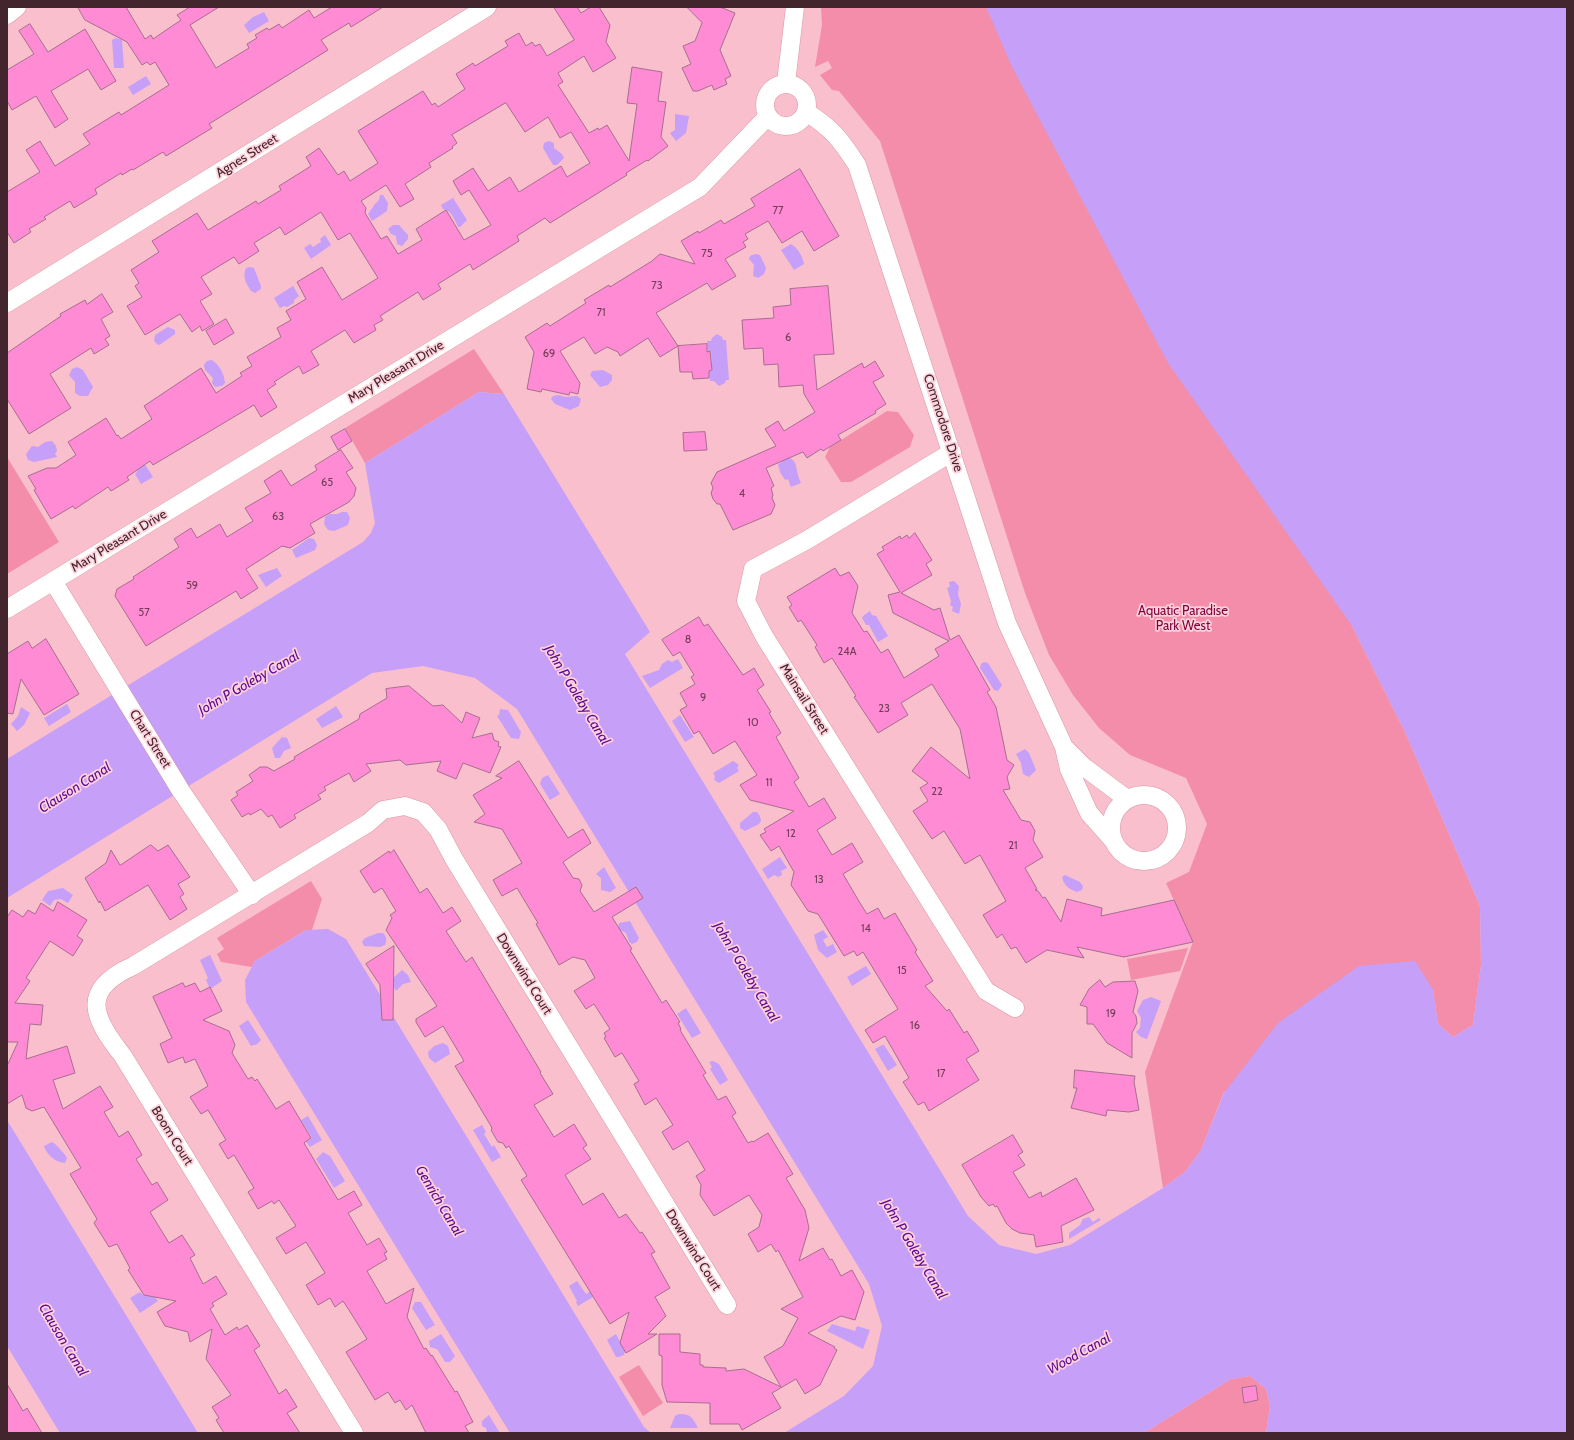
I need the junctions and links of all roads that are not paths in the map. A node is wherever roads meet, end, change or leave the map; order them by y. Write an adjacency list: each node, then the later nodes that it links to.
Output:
1 (17, 7): 4 (street)
2 (487, 7): 8 (street, Agnes Street)
3 (795, 7): 5 (street)
4 (7, 15)
5 (786, 83): 6 (street); 7 (street)
6 (806, 112): 7 (street); 9 (street, Commodore Drive)
7 (768, 116): 10 (street, Mary Pleasant Drive)
8 (7, 303)
9 (952, 452): 12 (street, Commodore Drive); 16 (street, Mainsail Street)
10 (53, 581): 11 (street, Mary Pleasant Drive); 15 (street, Chart Street)
11 (7, 609)
12 (1064, 747): 13 (street, Commodore Drive); 14 (street, Commodore Drive)
13 (1128, 799): 14 (street); 14 (street)
14 (1112, 839)
15 (252, 895): 17 (street, Downwind Court); 18 (street, Boom Court)
16 (1015, 1008)
17 (727, 1305)
18 (354, 1433)

